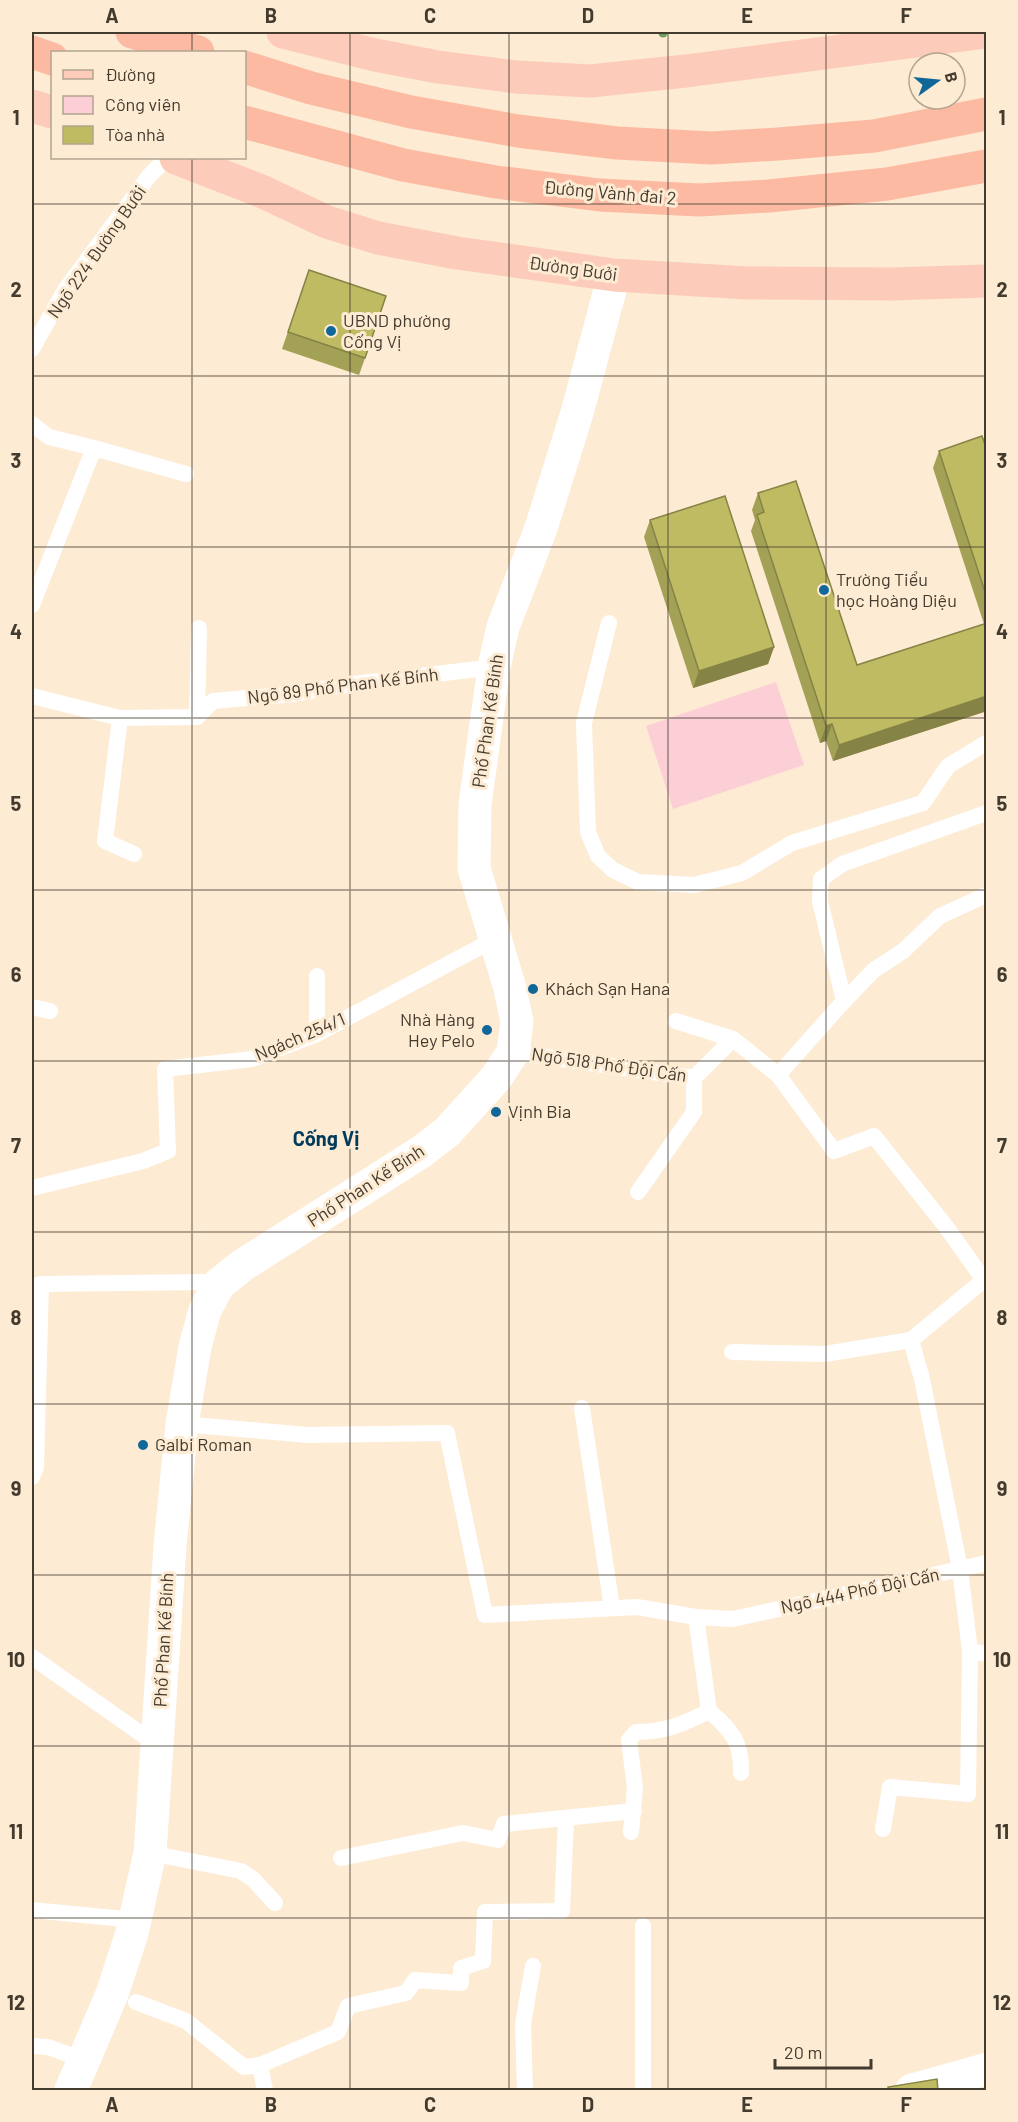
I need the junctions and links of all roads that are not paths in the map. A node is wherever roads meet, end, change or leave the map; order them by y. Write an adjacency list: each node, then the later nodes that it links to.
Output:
1 (132, 32): 4 (highway)
2 (283, 32): 3 (main road)
3 (987, 32)
4 (195, 51)
5 (32, 52): 6 (highway)
6 (51, 59)
7 (246, 68): 10 (highway)
8 (32, 106): 9 (main road)
9 (51, 112)
10 (980, 115)
11 (246, 123): 14 (highway, Đường Vành đai 2)
12 (166, 159): 17 (lane, Ngõ 224 Đường Bưởi)
13 (179, 159): 15 (main road, Đường Bưởi)
14 (983, 167)
15 (614, 275): 16 (main road, Đường Bưởi); 24 (street, Phố Phan Kế Bính)
16 (987, 280)
17 (32, 350)
18 (32, 424): 19 (lane)
19 (94, 448): 20 (lane); 21 (lane)
20 (186, 474)
21 (32, 605)
22 (609, 623): 28 (lane)
23 (199, 628): 26 (lane)
24 (494, 667): 26 (lane, Ngõ 89 Phố Phan Kế Bính); 32 (street, Phố Phan Kế Bính)
25 (32, 696): 27 (lane)
26 (197, 717): 27 (lane)
27 (120, 718): 30 (lane)
28 (987, 743)
29 (987, 813): 34 (lane)
30 (134, 854)
31 (987, 895): 34 (lane)
32 (495, 939): 38 (lane, Ngách 254/1); 40 (street, Phố Phan Kế Bính)
33 (316, 976): 38 (lane)
34 (844, 1001): 41 (lane)
35 (32, 1007): 36 (lane)
36 (50, 1011)
37 (676, 1021): 39 (lane)
38 (317, 1034): 43 (lane, Ngách 254/1)
39 (733, 1039): 41 (lane); 42 (lane, Ngõ 518 Phố Đội Cấn)
40 (513, 1052): 42 (lane, Ngõ 518 Phố Đội Cấn); 46 (street, Phố Phan Kế Bính)
41 (778, 1075): 45 (lane)
42 (694, 1078): 44 (lane)
43 (32, 1188)
44 (638, 1192)
45 (985, 1280): 48 (lane)
46 (219, 1284): 47 (lane); 51 (street, Phố Phan Kế Bính)
47 (36, 1286): 52 (lane)
48 (911, 1340): 49 (lane); 54 (lane)
49 (732, 1352)
50 (582, 1408): 55 (lane)
51 (182, 1424): 55 (lane, Ngõ 444 Phố Đội Cấn); 60 (street, Phố Phan Kế Bính)
52 (32, 1477)
53 (987, 1563): 54 (lane)
54 (960, 1569): 56 (lane, Ngõ 444 Phố Đội Cấn); 57 (lane, Ngõ 444 Phố Đội Cấn)
55 (612, 1608): 56 (lane, Ngõ 444 Phố Đội Cấn)
56 (696, 1617): 59 (lane)
57 (978, 1652): 64 (lane, Ngõ 444 Phố Đội Cấn)
58 (32, 1657): 60 (lane)
59 (709, 1711): 61 (lane); 62 (lane)
60 (157, 1745): 66 (street, Phố Phan Kế Bính)
61 (741, 1773)
62 (634, 1811): 63 (lane); 65 (lane)
63 (566, 1819): 67 (lane); 76 (lane)
64 (883, 1829)
65 (632, 1832)
66 (150, 1853): 68 (lane); 70 (street, Phố Phan Kế Bính)
67 (341, 1858)
68 (276, 1903)
69 (32, 1910): 70 (lane)
70 (135, 1920): 75 (street, Phố Phan Kế Bính)
71 (643, 1926): 81 (lane)
72 (533, 1966): 80 (lane)
73 (136, 2002): 76 (lane)
74 (32, 2046): 75 (lane)
75 (84, 2060): 78 (street, Phố Phan Kế Bính)
76 (260, 2065): 79 (lane)
77 (987, 2069): 82 (street)
78 (71, 2091)
79 (265, 2091)
80 (525, 2091)
81 (643, 2091)
82 (911, 2091)

